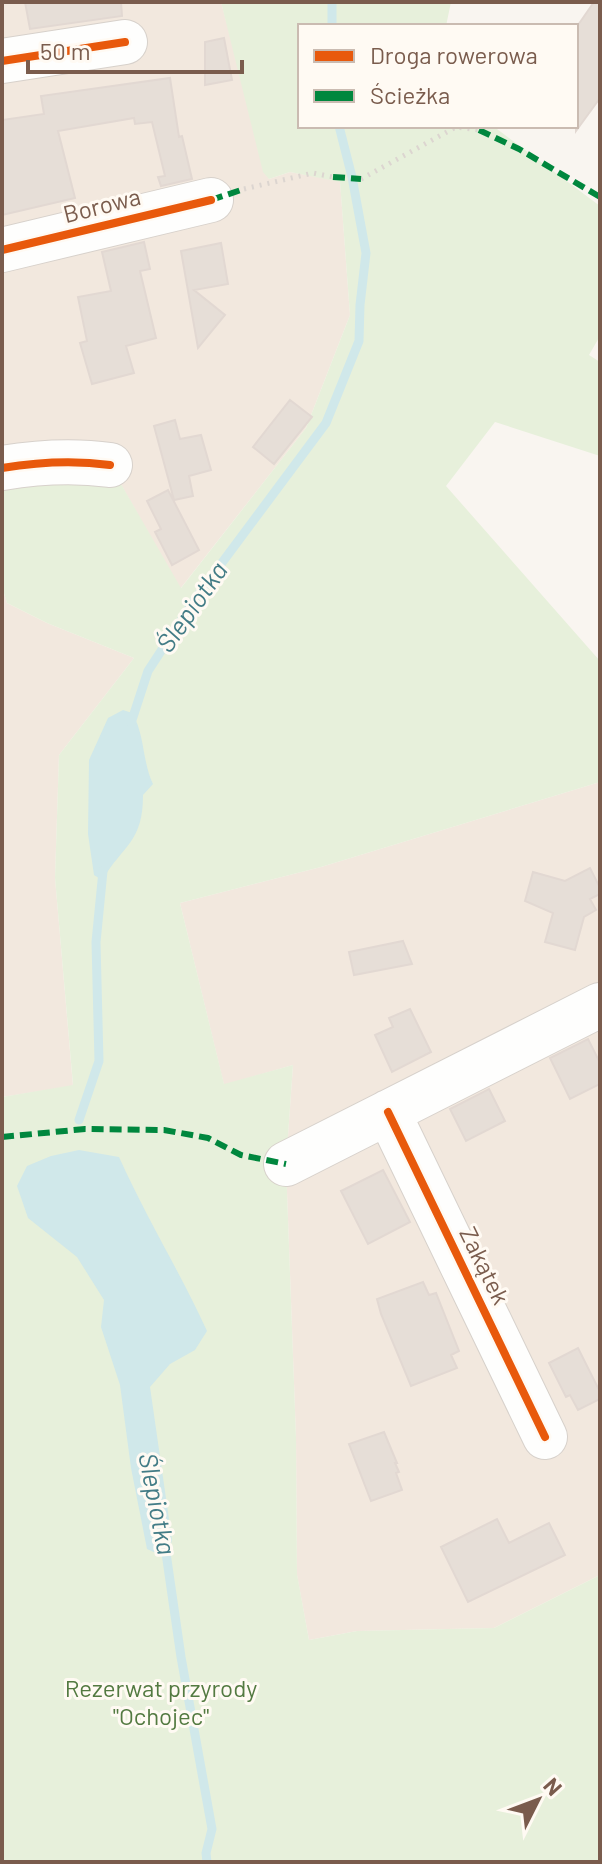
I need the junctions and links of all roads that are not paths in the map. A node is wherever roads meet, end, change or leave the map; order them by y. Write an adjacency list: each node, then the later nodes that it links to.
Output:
1 (125, 42): 2 (street)
2 (2, 61)
3 (226, 195): 4 (street, Borowa)
4 (2, 250)
5 (110, 465): 6 (street)
6 (2, 468)
7 (600, 1006): 8 (street)
8 (388, 1112): 9 (street); 10 (street, Zakątek)
9 (286, 1164)
10 (545, 1437)

